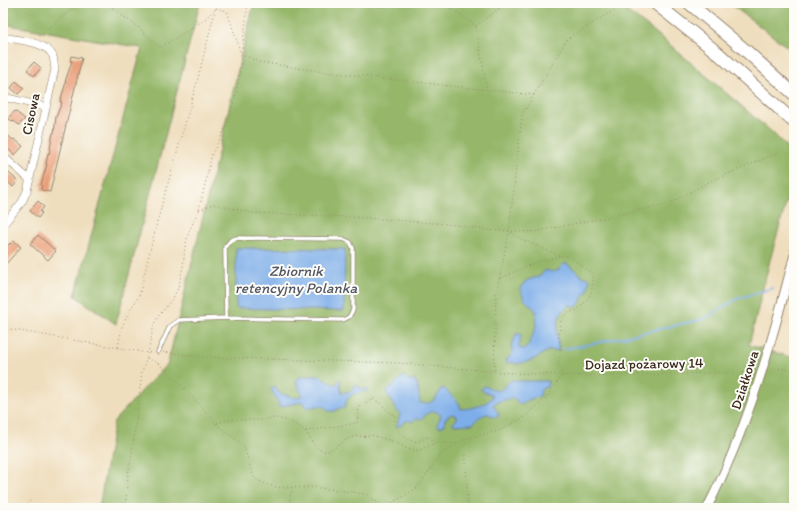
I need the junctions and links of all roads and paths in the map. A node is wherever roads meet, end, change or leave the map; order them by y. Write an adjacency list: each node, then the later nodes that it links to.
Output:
1 (79, 3): 13 (path)
2 (106, 3): 9 (path)
3 (217, 3): 9 (path)
4 (248, 3): 14 (path)
5 (435, 3): 11 (path)
6 (506, 3): 11 (path)
7 (655, 3): 20 (highway)
8 (689, 3): 16 (highway)
9 (216, 8): 14 (path); 32 (path)
10 (616, 9): 17 (path)
11 (476, 26): 15 (path)
12 (3, 37): 13 (street, Cisowa)
13 (32, 42): 19 (street, Cisowa)
14 (242, 54): 15 (path); 24 (path)
15 (487, 90): 17 (path)
16 (794, 94)
17 (534, 95): 26 (path)
18 (3, 97): 19 (street)
19 (46, 107): 23 (street, Cisowa)
20 (794, 122)
21 (778, 153): 26 (path)
22 (3, 156): 23 (street)
23 (30, 180): 25 (street, Cisowa)
24 (199, 210): 26 (path); 34 (path)
25 (3, 225)
26 (509, 232): 27 (path); 29 (path)
27 (560, 256): 29 (path); 39 (path)
28 (794, 256): 36 (street, Działkowa)
29 (499, 279): 38 (path)
30 (226, 318): 30 (lane); 33 (lane)
31 (3, 328): 32 (path, Dojazd pożarowy 14)
32 (118, 348): 34 (path, Dojazd pożarowy 14)
33 (158, 352): 34 (path, Dojazd pożarowy 14); 38 (path, Dojazd pożarowy 14)
34 (148, 353): 35 (path)
35 (147, 358): 40 (path); 48 (path)
36 (762, 370): 37 (path, Dojazd pożarowy 14); 39 (path, Dojazd pożarowy 14); 52 (street, Działkowa)
37 (794, 370)
38 (494, 371): 39 (path, Dojazd pożarowy 14)
39 (562, 376): 42 (path)
40 (216, 423): 41 (path); 45 (path)
41 (305, 431): 43 (path); 43 (path)
42 (465, 439): 44 (path); 51 (path)
43 (436, 442): 44 (path)
44 (457, 444): 50 (path)
45 (292, 488): 49 (path); 50 (path)
46 (32, 499): 47 (path)
47 (25, 508)
48 (126, 508)
49 (288, 508)
50 (385, 508)
51 (468, 508)
52 (707, 508)

